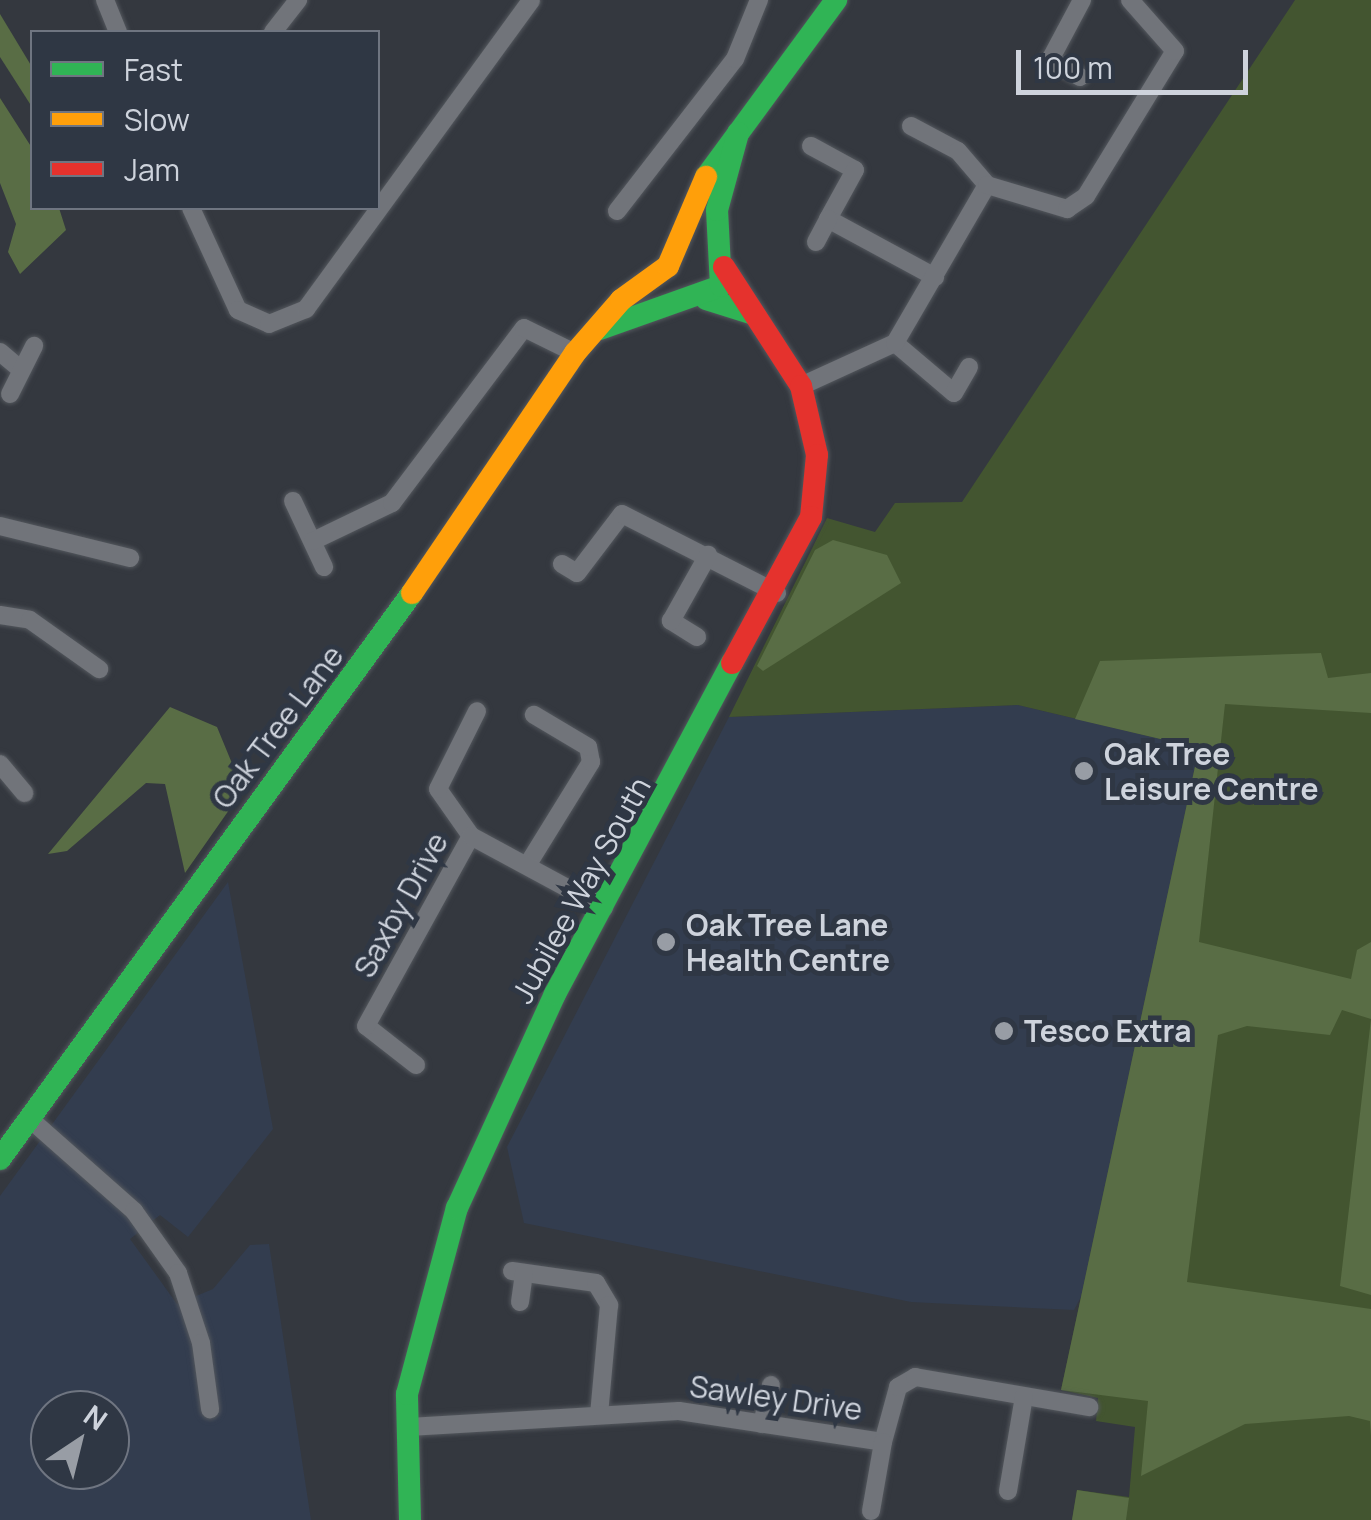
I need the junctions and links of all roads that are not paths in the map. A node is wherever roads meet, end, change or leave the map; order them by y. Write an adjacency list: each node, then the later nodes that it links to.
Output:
1 (105, 0): 8 (street)
2 (298, 0): 9 (street)
3 (530, 0): 15 (street)
4 (759, 0): 18 (street)
5 (836, 0): 12 (main road)
6 (1082, 0): 10 (street)
7 (1130, 0): 14 (street)
8 (117, 30)
9 (275, 30)
10 (1080, 78)
11 (911, 126): 14 (street)
12 (738, 132): 21 (main road); 22 (main road)
13 (811, 146): 19 (street)
14 (987, 184): 23 (street)
15 (380, 206)
16 (192, 210): 17 (street)
17 (377, 210)
18 (617, 212)
19 (828, 219): 20 (street); 23 (street)
20 (816, 242)
21 (674, 257): 22 (main road); 24 (main road); 26 (main road, Oak Tree Lane)
22 (722, 262): 24 (main road); 25 (main road, Jubilee Way South)
23 (935, 277): 27 (street)
24 (696, 299): 25 (main road); 26 (main road, Oak Tree Lane)
25 (754, 314): 33 (main road, Jubilee Way South)
26 (600, 330): 30 (main road, Oak Tree Lane)
27 (895, 343): 32 (street); 33 (street)
28 (34, 346): 31 (street)
29 (0, 352): 31 (street)
30 (575, 353): 37 (street); 54 (main road, Oak Tree Lane)
31 (20, 368): 34 (street)
32 (969, 368)
33 (802, 386): 42 (main road, Jubilee Way South)
34 (10, 394)
35 (293, 501): 37 (street)
36 (0, 526): 39 (street)
37 (313, 541): 41 (street)
38 (708, 555): 40 (street); 42 (street); 44 (street)
39 (130, 558)
40 (562, 564)
41 (324, 567)
42 (776, 593): 52 (main road, Jubilee Way South)
43 (0, 615): 45 (street)
44 (697, 636)
45 (93, 658)
46 (477, 712): 50 (street)
47 (534, 715): 51 (street)
48 (0, 764): 49 (street)
49 (24, 793)
50 (471, 836): 51 (street, Saxby Drive); 53 (street, Saxby Drive)
51 (528, 864): 52 (street, Saxby Drive)
52 (604, 908): 63 (main road, Jubilee Way South)
53 (416, 1064)
54 (30, 1119): 55 (main road, Oak Tree Lane); 60 (street)
55 (0, 1159)
56 (520, 1302): 61 (street)
57 (772, 1384): 62 (street)
58 (1024, 1396): 59 (street, Sawley Drive); 64 (street, Sawley Drive); 65 (street)
59 (1089, 1407)
60 (210, 1409)
61 (599, 1414): 62 (street, Sawley Drive); 63 (street, Sawley Drive)
62 (762, 1424): 64 (street, Sawley Drive)
63 (409, 1428): 67 (main road, Jubilee Way South)
64 (884, 1442): 66 (street)
65 (1008, 1492)
66 (871, 1511)
67 (410, 1520)

